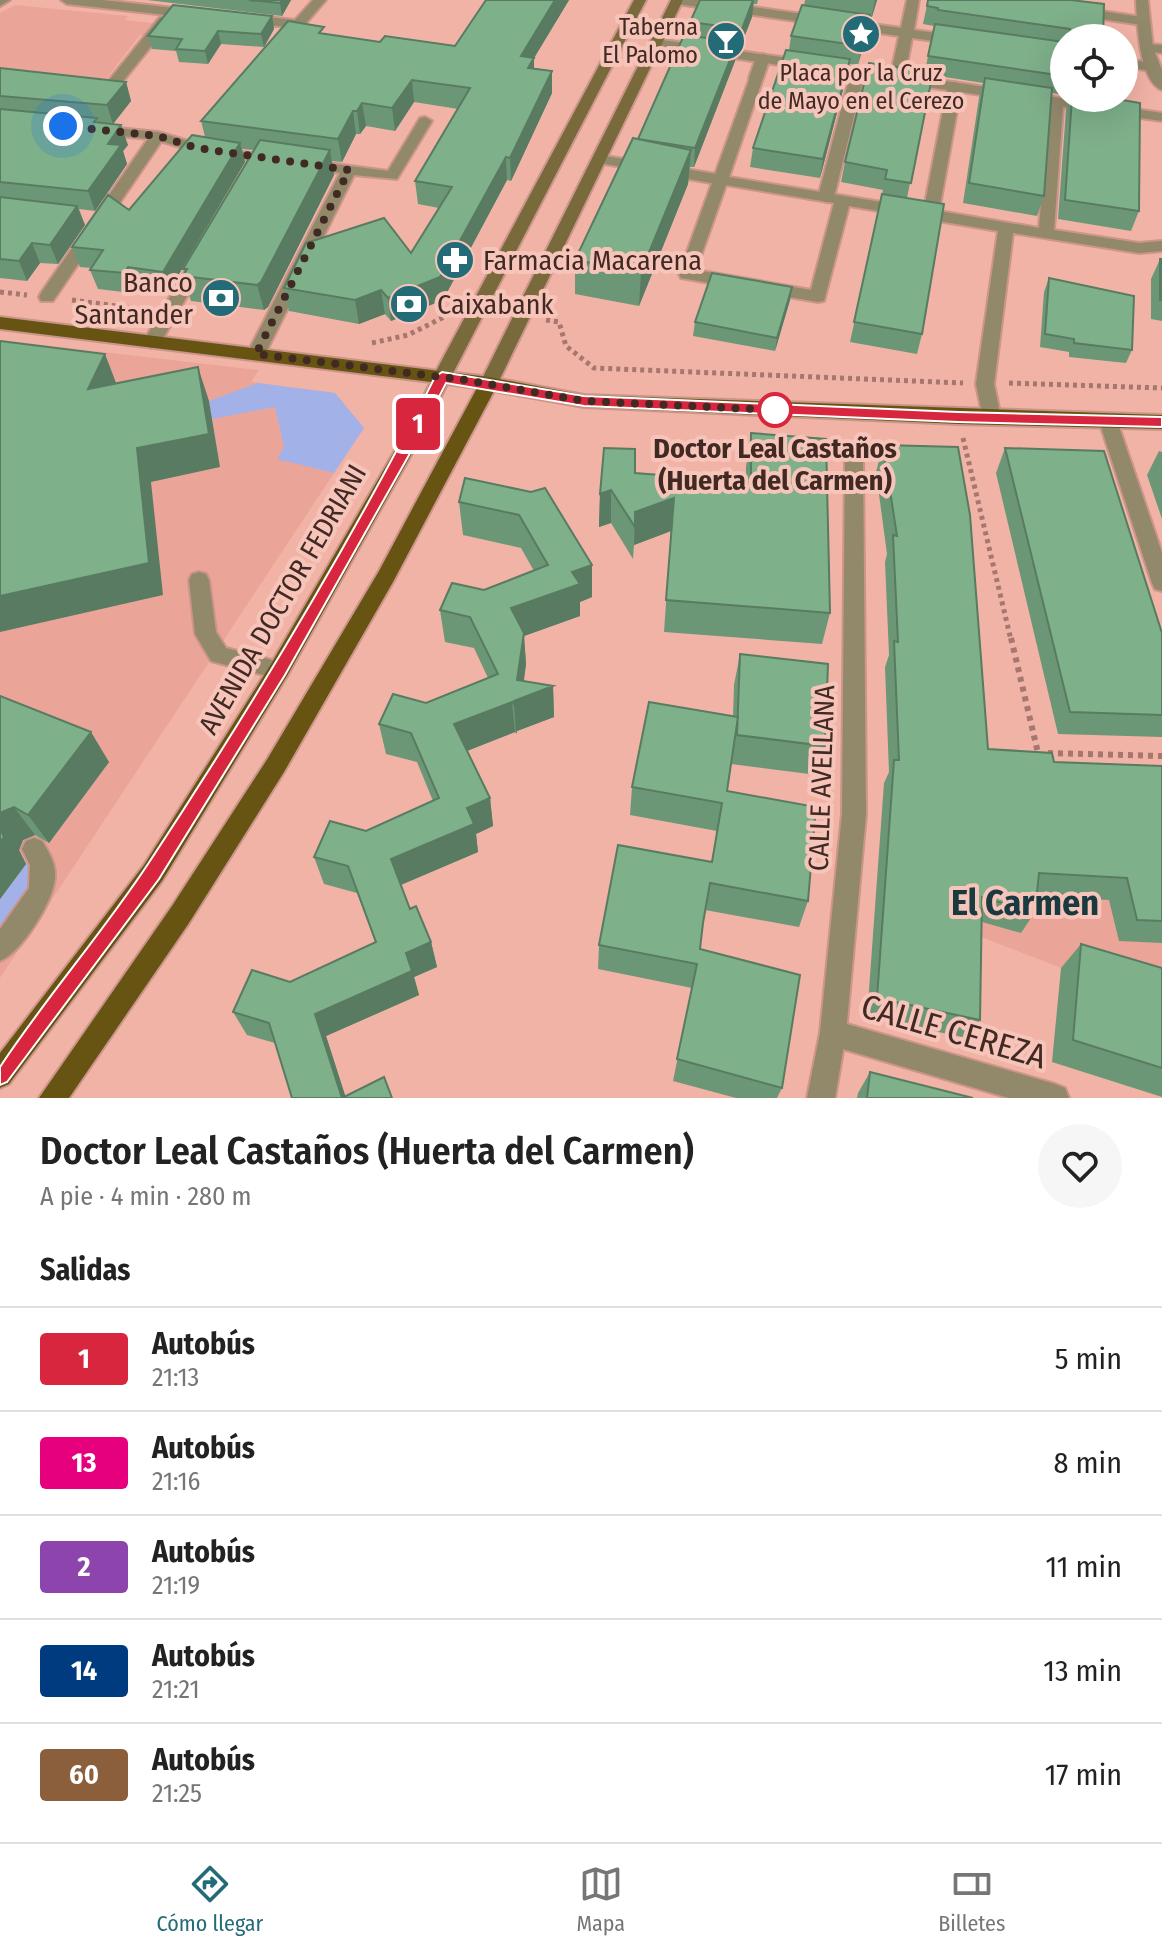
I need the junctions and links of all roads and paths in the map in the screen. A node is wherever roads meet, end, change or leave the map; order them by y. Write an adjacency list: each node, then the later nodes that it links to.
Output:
1 (67, 0): 8 (street)
2 (320, 0): 12 (street)
3 (640, 0): 53 (main road, AVENIDA DOCTOR FEDRIANI)
4 (677, 0): 13 (street); 16 (main road)
5 (913, 0): 13 (street)
6 (1142, 0): 11 (street)
7 (1069, 10): 11 (street)
8 (172, 11): 9 (street); 26 (street)
9 (203, 14)
10 (235, 18): 12 (street)
11 (1142, 21): 17 (street)
12 (297, 24): 14 (street)
13 (907, 33): 15 (street); 23 (street)
14 (284, 40)
15 (970, 41)
16 (656, 43): 19 (street); 34 (main road)
17 (1146, 48): 18 (street); 21 (street)
18 (1162, 49)
19 (763, 58): 22 (street); 36 (street)
20 (1138, 65): 21 (street)
21 (1153, 67): 25 (street)
22 (858, 72): 23 (street); 37 (street)
23 (897, 78): 24 (street)
24 (955, 86): 27 (street); 39 (street)
25 (1162, 86)
26 (100, 91)
27 (1050, 100)
28 (1055, 112): 41 (street)
29 (1129, 112): 30 (street)
30 (1162, 117)
31 (425, 121): 35 (street)
32 (79, 128): 33 (street)
33 (158, 136): 35 (street); 45 (street)
34 (599, 159): 36 (street); 54 (main road)
35 (349, 170): 52 (street)
36 (722, 180): 37 (street); 38 (street)
37 (826, 197): 38 (street)
38 (843, 200): 39 (street)
39 (931, 215): 40 (street)
40 (1006, 227): 41 (street); 59 (street)
41 (1046, 234): 42 (street)
42 (1162, 246)
43 (205, 250): 50 (street)
44 (0, 292): 45 (path)
45 (47, 297): 46 (path)
46 (151, 310)
47 (452, 311): 51 (path)
48 (559, 322): 55 (path)
49 (0, 323): 50 (main road)
50 (152, 342): 52 (main road)
51 (363, 343)
52 (256, 354): 53 (main road)
53 (442, 377): 54 (main road); 65 (main road, AVENIDA DOCTOR FEDRIANI)
54 (489, 383): 58 (main road); 71 (main road)
55 (968, 383)
56 (1005, 383): 57 (path)
57 (1162, 388)
58 (958, 417): 59 (main road); 66 (path)
59 (992, 418): 60 (main road)
60 (1108, 421): 61 (main road); 63 (street)
61 (1162, 422)
62 (854, 459): 69 (street, CALLE AVELLANA)
63 (1161, 575)
64 (199, 580): 65 (street)
65 (279, 670): 70 (main road, AVENIDA DOCTOR FEDRIANI)
66 (1162, 756)
67 (34, 849): 68 (street)
68 (0, 949)
69 (833, 1033): 72 (street, CALLE AVELLANA); 73 (street, CALLE CEREZA)
70 (0, 1075)
71 (53, 1098)
72 (821, 1098)
73 (1055, 1098)

